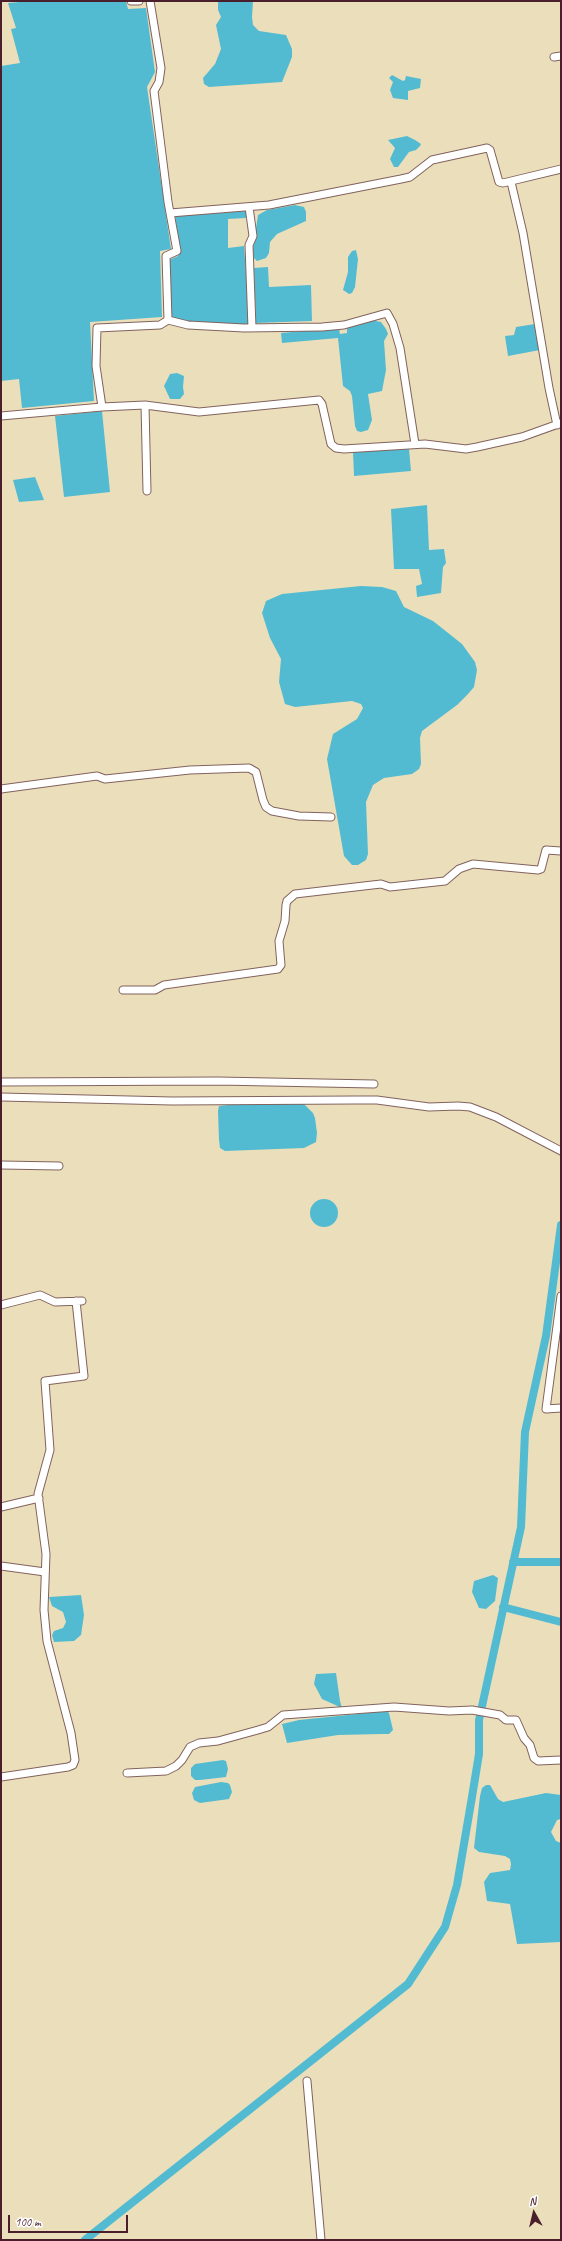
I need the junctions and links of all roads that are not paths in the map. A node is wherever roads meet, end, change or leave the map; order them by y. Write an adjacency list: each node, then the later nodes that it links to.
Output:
1 (131, 1): 2 (street)
2 (139, 1)
3 (150, 1): 7 (street)
4 (561, 169): 5 (street)
5 (511, 182): 6 (street); 13 (street)
6 (249, 207): 7 (street); 9 (street)
7 (170, 213): 8 (street)
8 (168, 320): 9 (street); 11 (street)
9 (252, 328): 14 (street)
10 (145, 405): 11 (street); 14 (street); 15 (street)
11 (102, 407): 12 (street)
12 (1, 416)
13 (559, 424): 14 (street)
14 (415, 444)
15 (147, 491)
16 (1, 789): 17 (street)
17 (330, 817)
18 (561, 851): 19 (street)
19 (123, 990)
20 (1, 1082): 21 (street)
21 (374, 1084)
22 (1, 1097): 23 (street)
23 (561, 1151)
24 (1, 1165): 25 (street)
25 (59, 1166)
26 (561, 1296): 28 (street)
27 (1, 1305): 30 (street)
28 (558, 1337): 29 (street)
29 (561, 1408)
30 (39, 1498): 31 (street); 33 (street)
31 (1, 1507)
32 (1, 1566): 33 (street)
33 (45, 1572): 36 (street)
34 (561, 1760): 35 (street)
35 (126, 1773)
36 (1, 1777)
37 (308, 2081): 38 (street)
38 (321, 2240)

